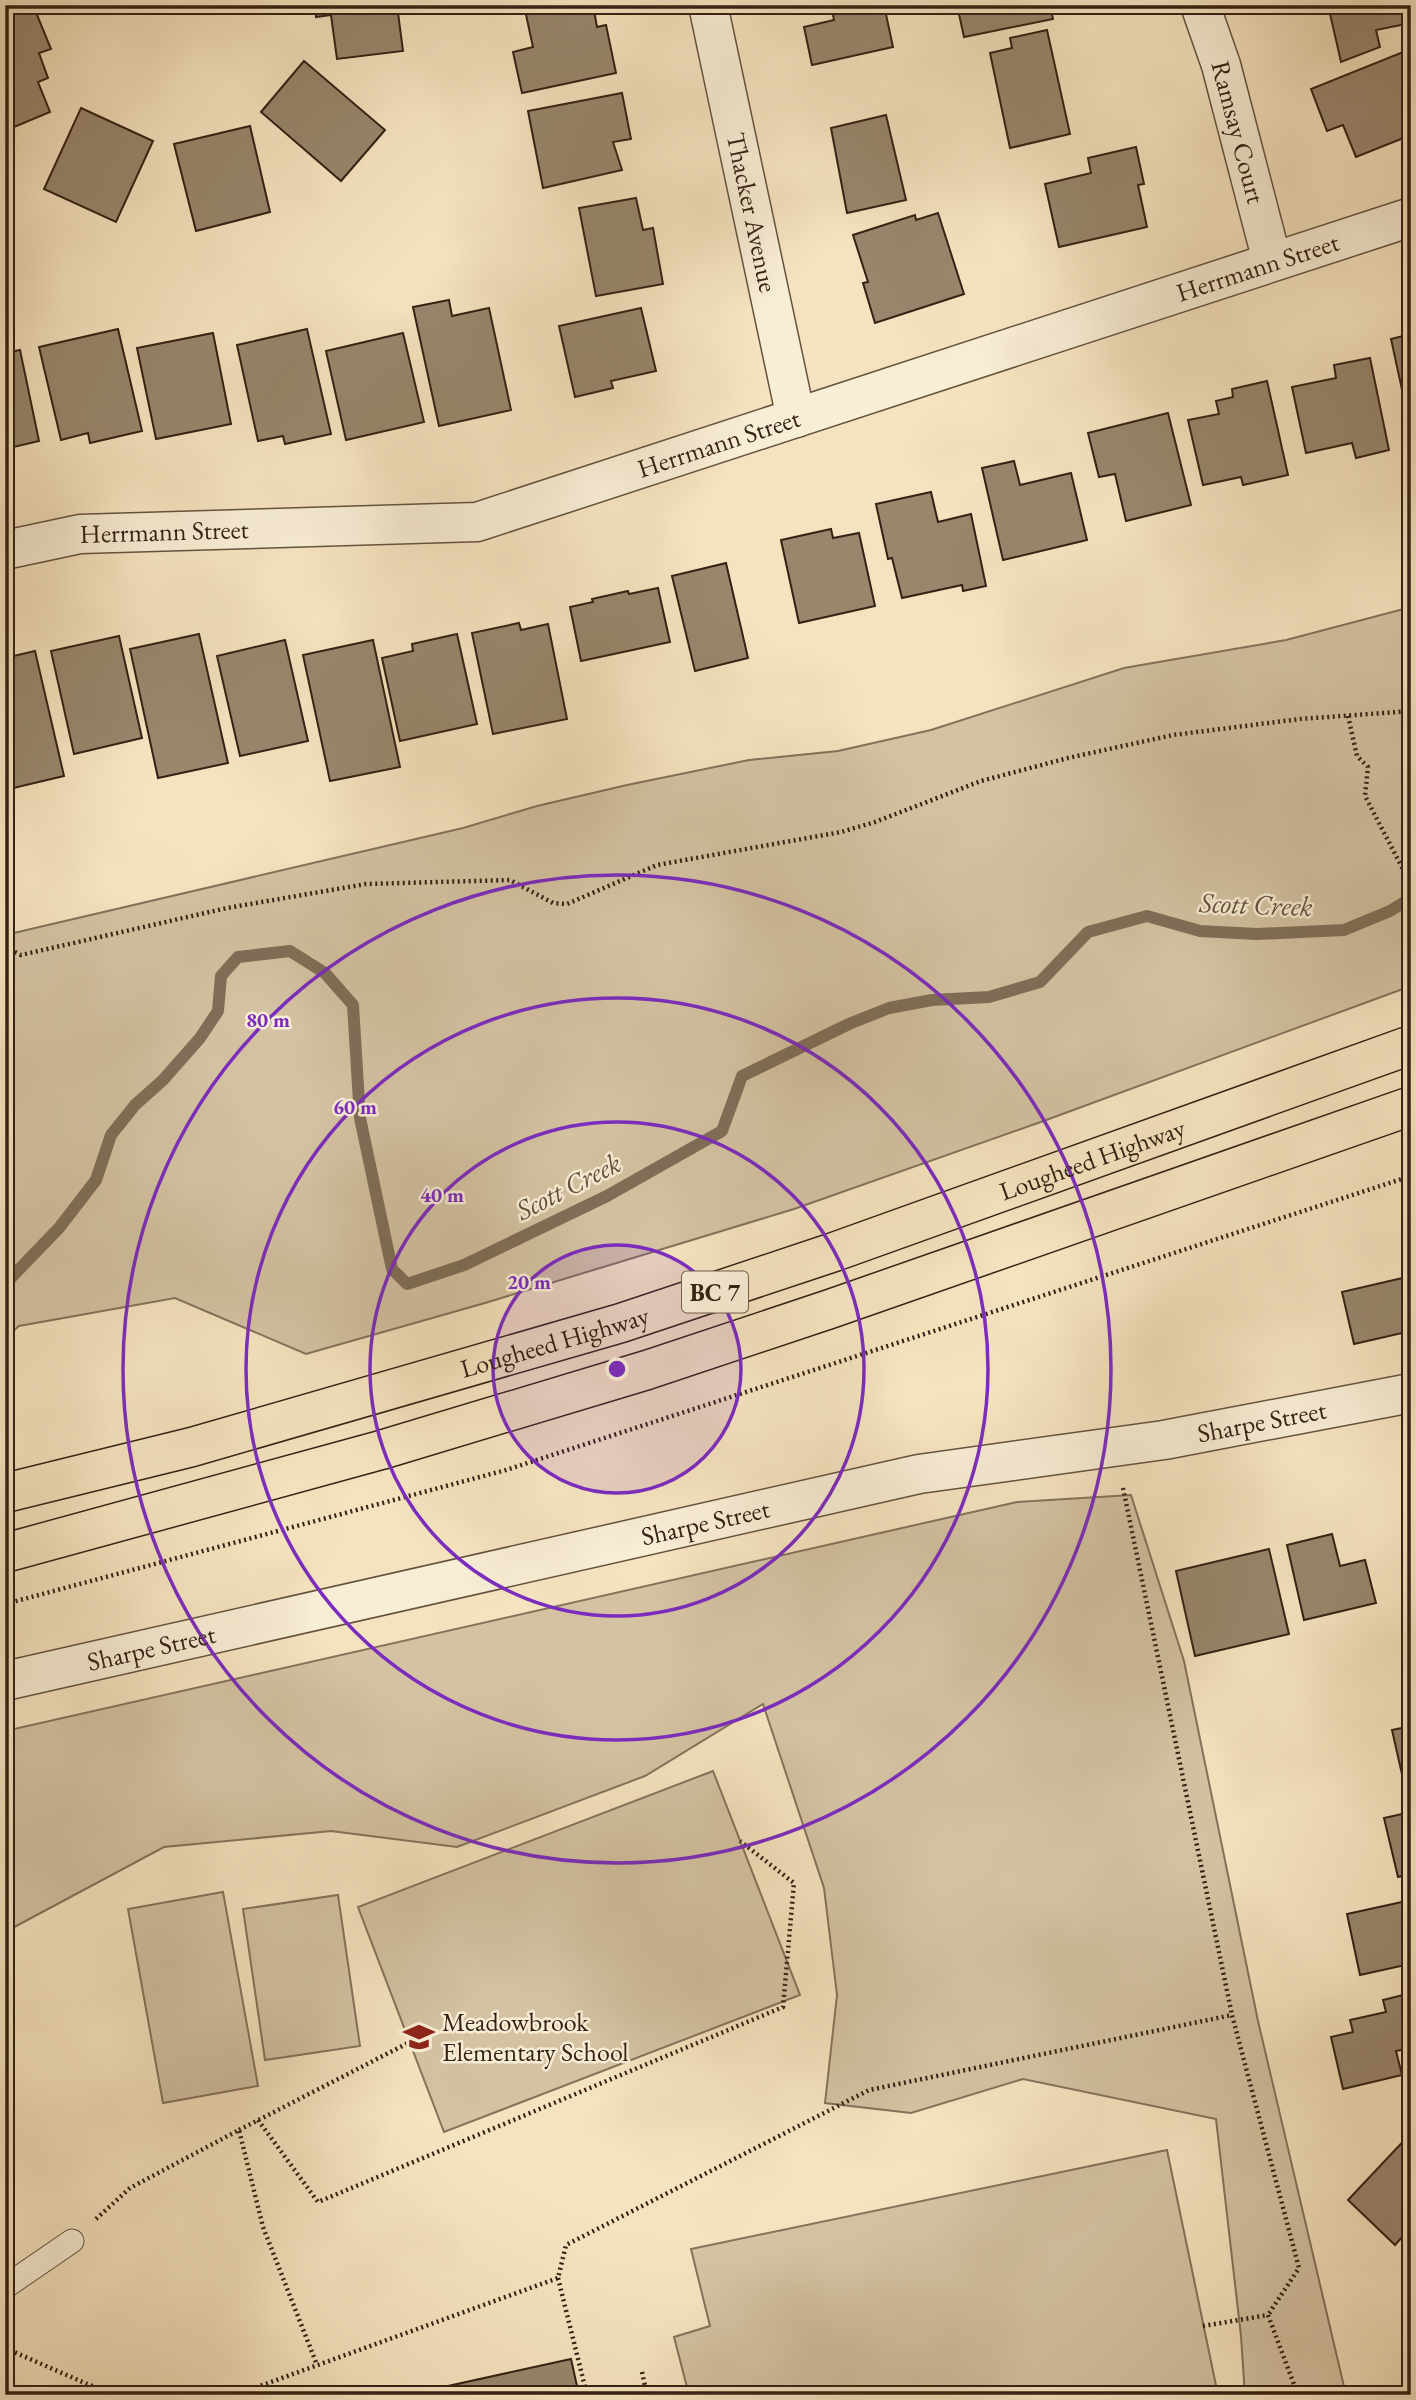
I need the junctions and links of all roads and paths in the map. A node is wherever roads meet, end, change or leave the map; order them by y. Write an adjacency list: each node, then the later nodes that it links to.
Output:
1 (708, 5): 5 (street, Thacker Avenue)
2 (1200, 5): 4 (street, Ramsay Court)
3 (1411, 217): 4 (street, Herrmann Street)
4 (1272, 261): 5 (street, Herrmann Street)
5 (796, 418): 6 (street, Herrmann Street)
6 (5, 550)
7 (1411, 711): 8 (path)
8 (1348, 716): 9 (path); 10 (path)
9 (1407, 877)
10 (5, 947)
11 (1411, 1045): 16 (main road, Lougheed Highway / BC 7)
12 (1411, 1106): 17 (main road, Lougheed Highway / BC 7)
13 (1411, 1176): 18 (path)
14 (1411, 1393): 19 (street, Sharpe Street)
15 (1122, 1488): 21 (path)
16 (5, 1493)
17 (5, 1553)
18 (5, 1604)
19 (5, 1681)
20 (740, 1841): 23 (path)
21 (1232, 2015): 26 (path); 28 (path)
22 (410, 2042): 23 (path)
23 (258, 2120): 24 (path)
24 (239, 2130): 25 (path); 31 (path)
25 (72, 2241): 27 (lane)
26 (558, 2278): 31 (path); 35 (path)
27 (5, 2287)
28 (1268, 2315): 29 (path); 37 (path)
29 (1203, 2326)
30 (5, 2348): 33 (path)
31 (317, 2365): 34 (path)
32 (642, 2372): 36 (path)
33 (119, 2395)
34 (235, 2395)
35 (587, 2395)
36 (648, 2395)
37 (1298, 2395)

